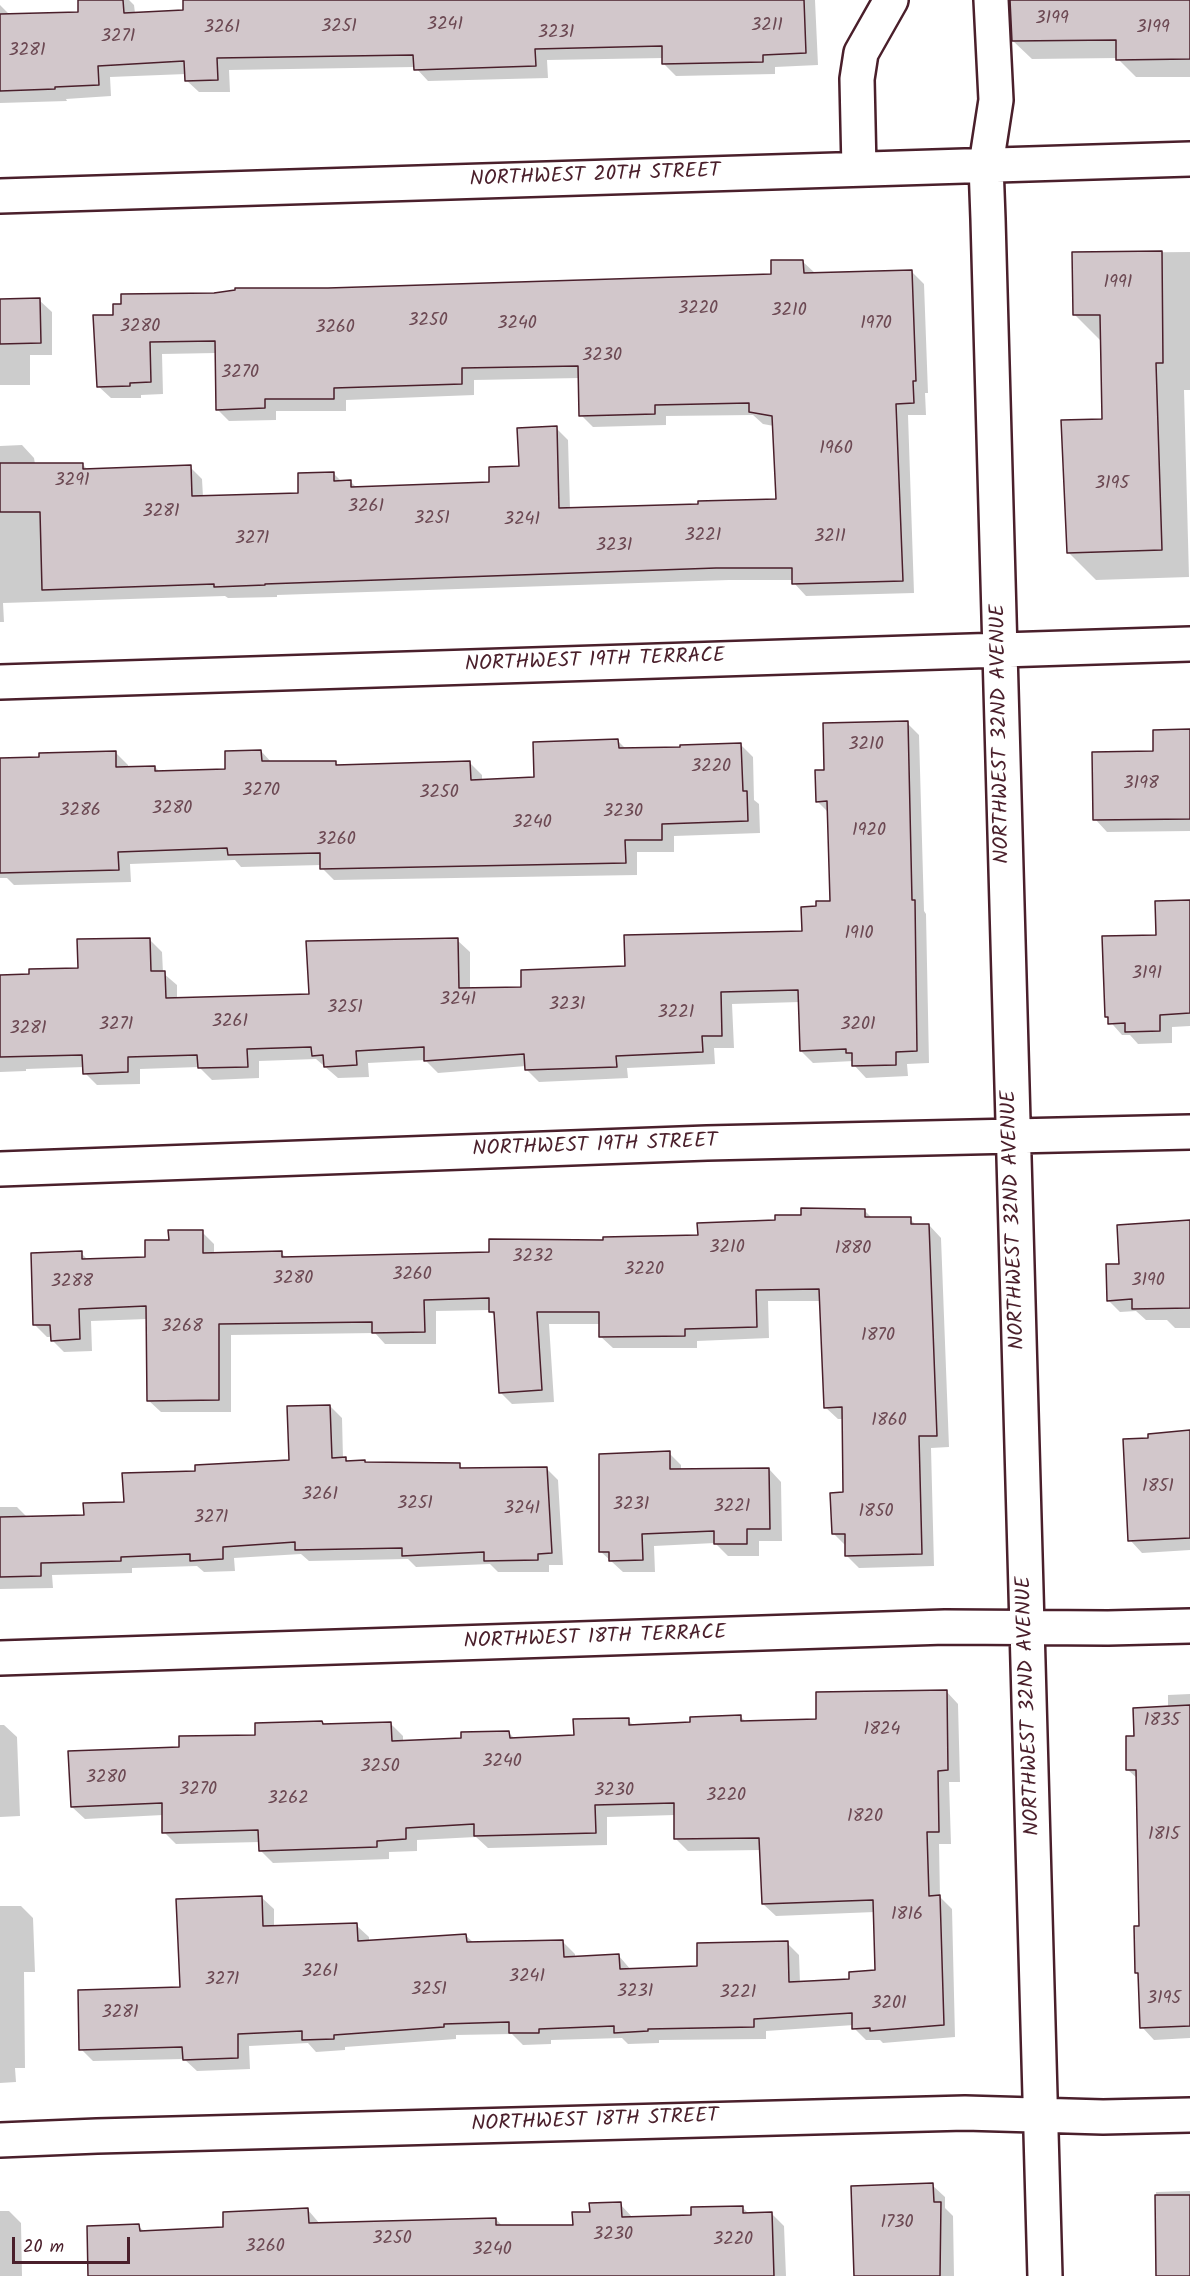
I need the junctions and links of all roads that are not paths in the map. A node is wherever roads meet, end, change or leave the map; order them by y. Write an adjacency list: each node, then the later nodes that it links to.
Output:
1 (891, 0): 5 (street)
2 (991, 0): 4 (street, NORTHWEST 32ND AVENUE)
3 (1190, 159): 4 (street, NORTHWEST 20TH STREET)
4 (986, 165): 5 (street, NORTHWEST 20TH STREET); 8 (street, NORTHWEST 32ND AVENUE)
5 (859, 169): 6 (street, NORTHWEST 20TH STREET)
6 (0, 196)
7 (1190, 644): 8 (street, NORTHWEST 19TH TERRACE)
8 (1001, 649): 9 (street, NORTHWEST 19TH TERRACE); 11 (street, NORTHWEST 32ND AVENUE)
9 (0, 682)
10 (1190, 1132): 11 (street, NORTHWEST 19TH STREET)
11 (1012, 1137): 12 (street, NORTHWEST 19TH STREET); 14 (street, NORTHWEST 32ND AVENUE)
12 (0, 1169)
13 (1190, 1626): 14 (street, NORTHWEST 18TH TERRACE)
14 (1029, 1627): 15 (street, NORTHWEST 18TH TERRACE); 16 (street, NORTHWEST 32ND AVENUE)
15 (0, 1658)
16 (1040, 2115): 17 (street, NORTHWEST 18TH STREET); 18 (street, NORTHWEST 18TH STREET); 19 (street, NORTHWEST 32ND AVENUE)
17 (1190, 2115)
18 (0, 2140)
19 (1045, 2276)

